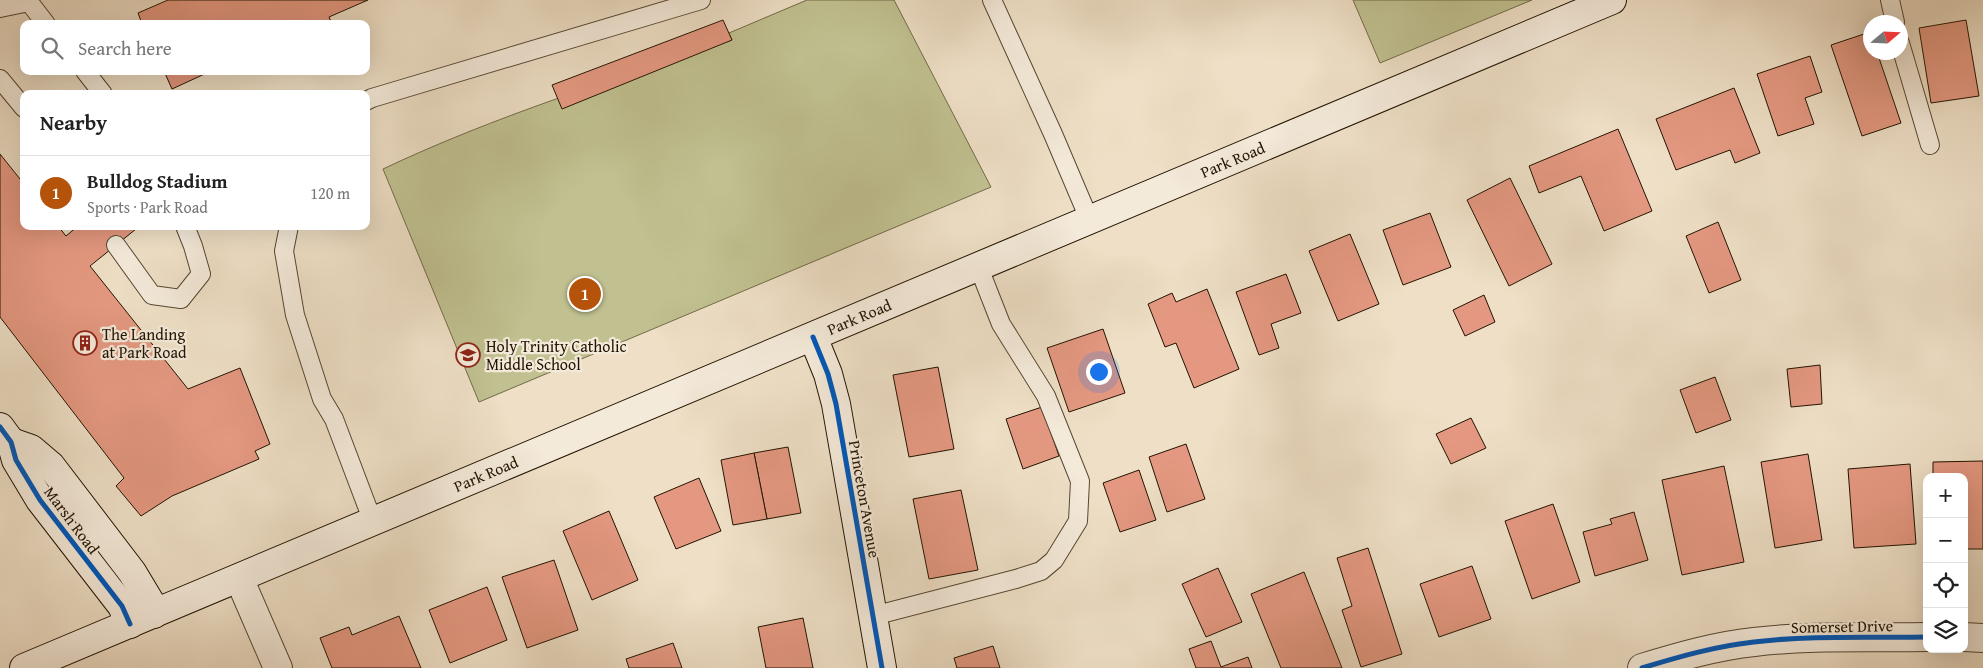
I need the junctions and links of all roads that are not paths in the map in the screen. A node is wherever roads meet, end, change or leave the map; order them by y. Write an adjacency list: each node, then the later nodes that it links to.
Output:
1 (701, 0): 12 (lane)
2 (992, 0): 15 (lane)
3 (1612, 0): 15 (main road, Park Road)
4 (1890, 0): 6 (lane)
5 (0, 8): 7 (lane)
6 (1893, 15)
7 (43, 20)
8 (1905, 60): 14 (lane)
9 (87, 75): 11 (lane)
10 (0, 79): 13 (lane)
11 (100, 90)
12 (370, 100)
13 (20, 103)
14 (1930, 145)
15 (1090, 221): 19 (main road, Park Road)
16 (187, 230): 18 (lane)
17 (288, 230): 22 (lane)
18 (116, 245)
19 (979, 268): 20 (main road, Park Road); 24 (lane)
20 (813, 337): 22 (main road, Park Road); 24 (main road, Princeton Avenue)
21 (6, 435): 25 (main road, Marsh Road)
22 (373, 522): 23 (main road, Park Road)
23 (240, 578): 25 (main road, Park Road); 30 (main road)
24 (873, 616): 31 (main road, Princeton Avenue)
25 (142, 619): 29 (main road, Park Road)
26 (1923, 637): 32 (main road, Somerset Drive)
27 (1968, 637): 28 (main road)
28 (1983, 638)
29 (24, 668)
30 (278, 668)
31 (882, 668)
32 (1642, 668)

